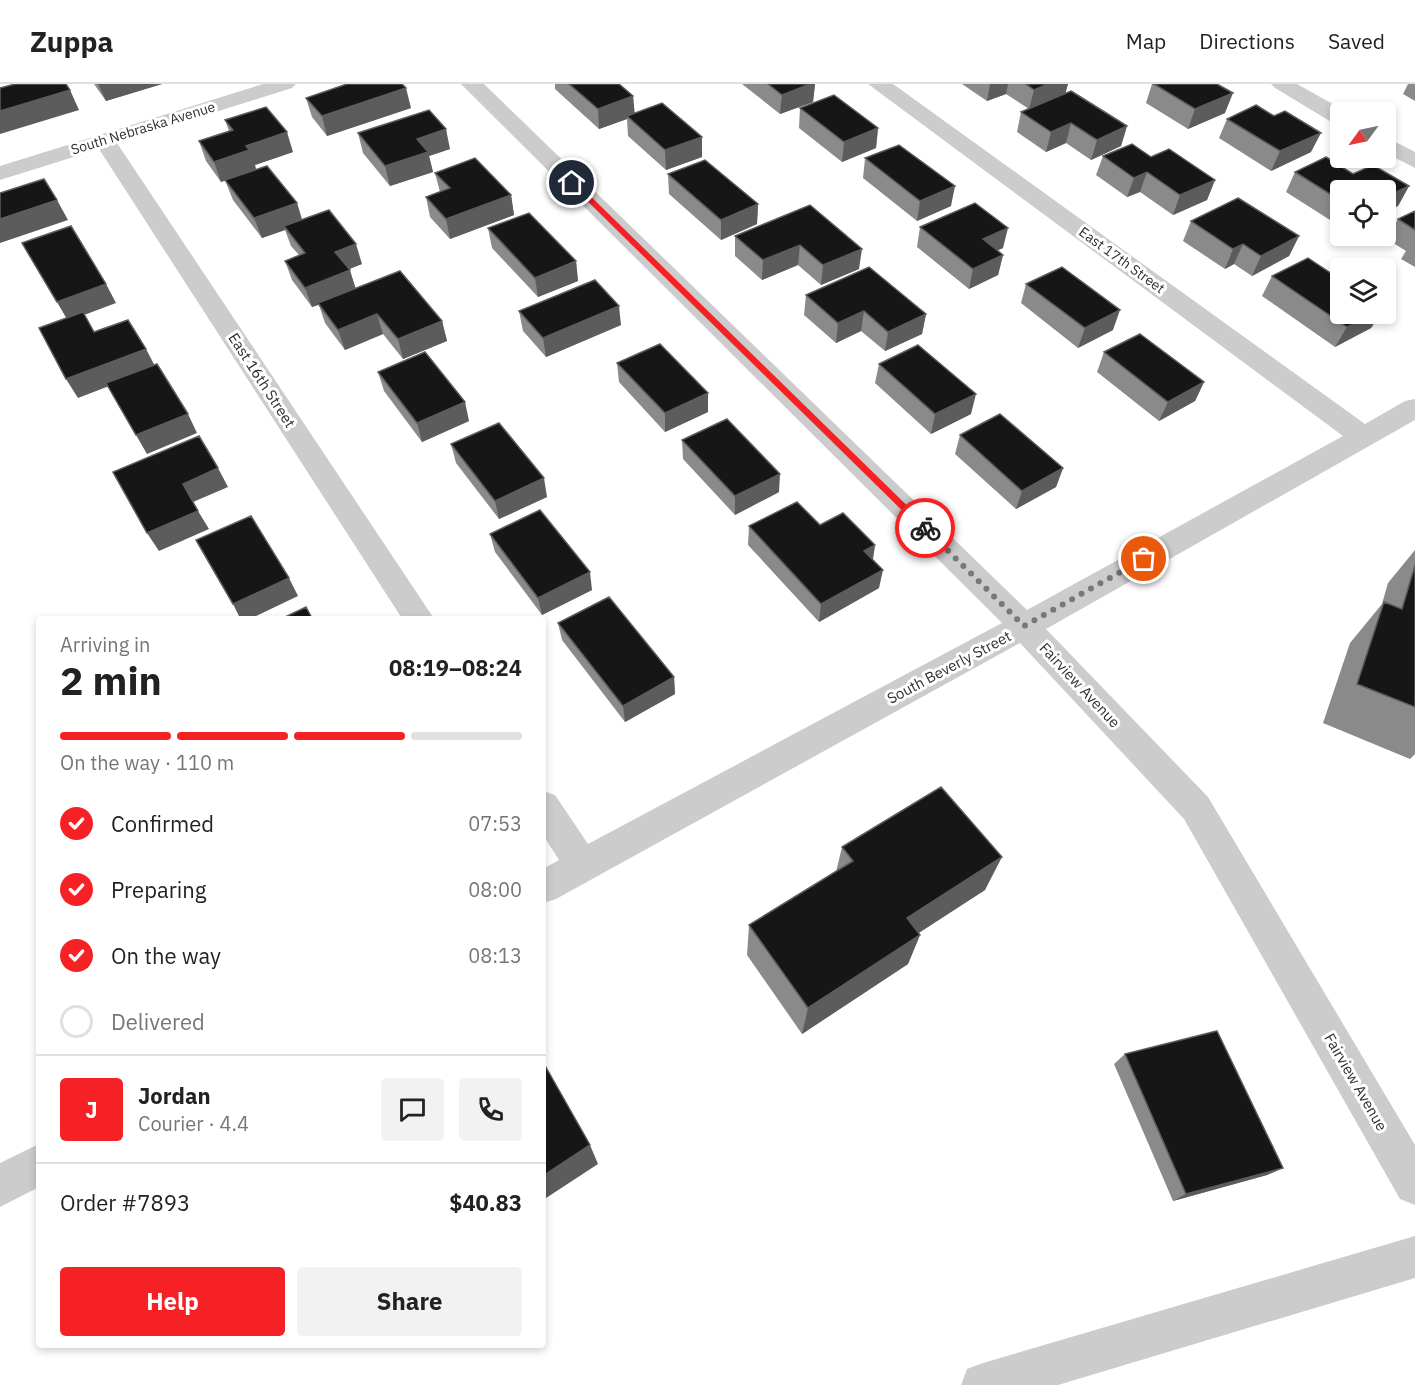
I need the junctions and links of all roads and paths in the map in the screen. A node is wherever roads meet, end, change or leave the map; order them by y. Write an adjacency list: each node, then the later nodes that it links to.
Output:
1 (285, 84): 6 (street, South Nebraska Avenue)
2 (472, 84): 13 (street, Fairview Avenue)
3 (879, 84): 11 (street, East 17th Street)
4 (1282, 84): 5 (street)
5 (1330, 112)
6 (104, 140): 9 (street, South Nebraska Avenue); 12 (street, East 16th Street)
7 (1396, 150): 8 (street)
8 (1415, 161)
9 (0, 173)
10 (1415, 408): 11 (street, South Beverly Street)
11 (1364, 436): 13 (street, South Beverly Street)
12 (417, 616)
13 (1024, 626): 15 (street, South Beverly Street); 18 (street, Fairview Avenue)
14 (546, 811): 15 (street)
15 (582, 865): 16 (street, South Beverly Street)
16 (546, 885)
17 (36, 1166): 19 (street)
18 (1415, 1184)
19 (0, 1186)
20 (1415, 1257): 21 (street)
21 (983, 1385)

